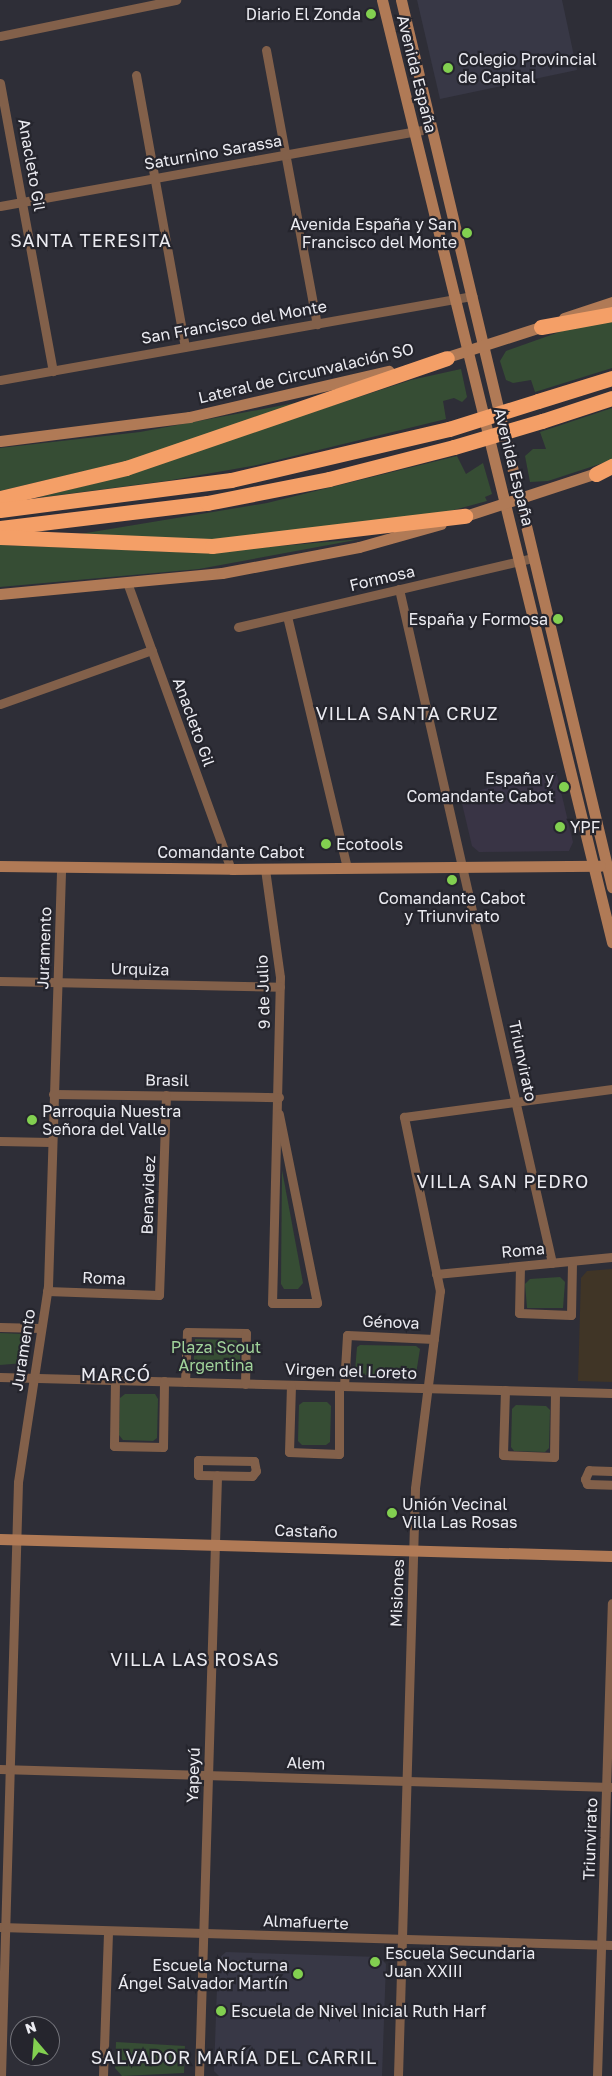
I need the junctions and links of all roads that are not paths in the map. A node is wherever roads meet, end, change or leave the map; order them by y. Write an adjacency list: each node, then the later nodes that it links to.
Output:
1 (176, 0): 4 (street)
2 (382, 0): 9 (main road, Avenida España)
3 (401, 0): 8 (main road, Avenida España)
4 (0, 36)
5 (266, 50): 10 (street)
6 (136, 75): 11 (street)
7 (0, 82): 12 (street, Anacleto Gil)
8 (432, 128): 9 (street, Saturnino Sarassa); 14 (main road, Avenida España)
9 (414, 131): 10 (street, Saturnino Sarassa); 15 (main road, Avenida España)
10 (286, 154): 11 (street, Saturnino Sarassa); 18 (street)
11 (155, 178): 12 (street, Saturnino Sarassa); 21 (street)
12 (23, 202): 13 (street, Saturnino Sarassa); 24 (street, Anacleto Gil)
13 (0, 206)
14 (473, 296): 15 (street, San Francisco del Monte); 20 (main road, Avenida España)
15 (457, 299): 18 (street, San Francisco del Monte); 22 (main road, Avenida España)
16 (612, 302): 19 (main road, Lateral de Circunvalación SO)
17 (612, 314): 19 (highway)
18 (317, 324): 21 (street, San Francisco del Monte)
19 (541, 328): 20 (main road, Lateral de Circunvalación SO)
20 (484, 346): 22 (main road, Lateral de Circunvalación SO); 32 (main road, Avenida España)
21 (185, 347): 24 (street, San Francisco del Monte)
22 (469, 351): 23 (main road, Lateral de Circunvalación SO); 33 (main road, Avenida España)
23 (447, 358): 28 (main road, Lateral de Circunvalación SO); 31 (highway)
24 (53, 371): 26 (street, San Francisco del Monte)
25 (612, 378): 34 (highway, bridge)
26 (0, 380)
27 (612, 398): 36 (highway, bridge)
28 (0, 441)
29 (612, 467): 30 (highway)
30 (596, 474): 32 (main road)
31 (0, 498)
32 (520, 499): 33 (main road); 38 (main road, Avenida España)
33 (507, 503): 35 (main road); 39 (main road, Avenida España)
34 (0, 510)
35 (465, 516): 37 (highway); 40 (main road)
36 (0, 528)
37 (0, 536)
38 (533, 558): 39 (street, Formosa); 49 (main road, Avenida España)
39 (521, 561): 41 (street, Formosa); 48 (main road, Avenida España)
40 (128, 585): 42 (main road); 45 (street, Anacleto Gil)
41 (399, 589): 43 (street, Formosa); 51 (street, Triunvirato)
42 (0, 594)
43 (287, 616): 44 (street, Formosa); 52 (street)
44 (238, 627)
45 (152, 650): 46 (street); 53 (street, Anacleto Gil)
46 (0, 704)
47 (0, 866): 50 (main road, Comandante Cabot)
48 (593, 866): 49 (main road, Comandante Cabot); 51 (main road, Comandante Cabot); 56 (main road, Avenida España)
49 (609, 866): 55 (main road, Avenida España)
50 (62, 867): 53 (main road, Comandante Cabot); 58 (street, Juramento)
51 (465, 867): 52 (main road, Comandante Cabot); 64 (street, Triunvirato)
52 (347, 868): 54 (main road, Comandante Cabot)
53 (231, 869): 54 (main road, Comandante Cabot)
54 (265, 869): 59 (street, 9 de Julio)
55 (612, 887)
56 (612, 942)
57 (0, 981): 58 (street, Urquiza)
58 (58, 982): 59 (street, Urquiza); 61 (street, Juramento)
59 (280, 987): 63 (street, 9 de Julio)
60 (612, 1089): 64 (street)
61 (54, 1094): 62 (street, Brasil); 67 (street, Juramento)
62 (166, 1095): 63 (street, Brasil); 74 (street, Benavidez)
63 (280, 1096): 65 (street, 9 de Julio)
64 (517, 1102): 70 (street, Triunvirato); 72 (street, Misiones)
65 (279, 1114): 65 (street, 9 de Julio)
66 (0, 1141): 67 (street)
67 (51, 1142): 73 (street, Juramento)
68 (612, 1257): 69 (street, Roma)
69 (572, 1261): 70 (street, Roma); 71 (street)
70 (552, 1263): 71 (street, Roma)
71 (520, 1266): 72 (street, Roma)
72 (436, 1274): 77 (street, Misiones)
73 (47, 1291): 74 (street, Roma); 76 (street, Juramento)
74 (160, 1295)
75 (0, 1327): 76 (street)
76 (41, 1328): 79 (street, Juramento)
77 (434, 1339): 85 (street, Génova); 86 (street, Misiones)
78 (0, 1377): 79 (street, Virgen del Loreto)
79 (34, 1378): 80 (street, Virgen del Loreto); 94 (street, Juramento)
80 (115, 1380): 81 (street, Virgen del Loreto); 81 (street)
81 (164, 1381): 82 (street, Virgen del Loreto)
82 (185, 1382): 83 (street, Virgen del Loreto); 83 (street)
83 (245, 1384): 84 (street, Virgen del Loreto)
84 (291, 1385): 85 (street, Virgen del Loreto); 85 (street)
85 (342, 1386): 86 (street, Virgen del Loreto)
86 (427, 1388): 87 (street, Virgen del Loreto); 96 (street, Misiones)
87 (505, 1390): 88 (street, Virgen del Loreto); 88 (street)
88 (556, 1392): 89 (street, Virgen del Loreto)
89 (612, 1393)
90 (612, 1471): 92 (street)
91 (217, 1476): 91 (street); 95 (street, Yapeyú)
92 (612, 1485)
93 (0, 1538): 94 (main road, Castaño)
94 (16, 1539): 95 (main road, Castaño); 99 (street, Juramento)
95 (215, 1544): 96 (main road, Castaño); 100 (street, Yapeyú)
96 (413, 1550): 97 (main road, Castaño); 101 (street, Misiones)
97 (612, 1556)
98 (612, 1603): 102 (street, Triunvirato)
99 (5, 1769): 100 (street, Alem); 103 (street, Juramento)
100 (208, 1775): 101 (street, Alem); 105 (street, Yapeyú)
101 (406, 1781): 102 (street, Alem); 106 (street, Misiones)
102 (609, 1787): 107 (street, Triunvirato)
103 (2, 1927): 104 (street, Almafuerte); 109 (street, Juramento)
104 (108, 1931): 105 (street, Almafuerte); 110 (street)
105 (203, 1934): 106 (street, Almafuerte); 111 (street, Yapeyú)
106 (402, 1939): 107 (street, Almafuerte); 112 (street, Misiones)
107 (601, 1945): 108 (street, Almafuerte); 113 (street, Triunvirato)
108 (612, 1946)
109 (0, 2076)
110 (103, 2076)
111 (199, 2076)
112 (398, 2076)
113 (597, 2076)

